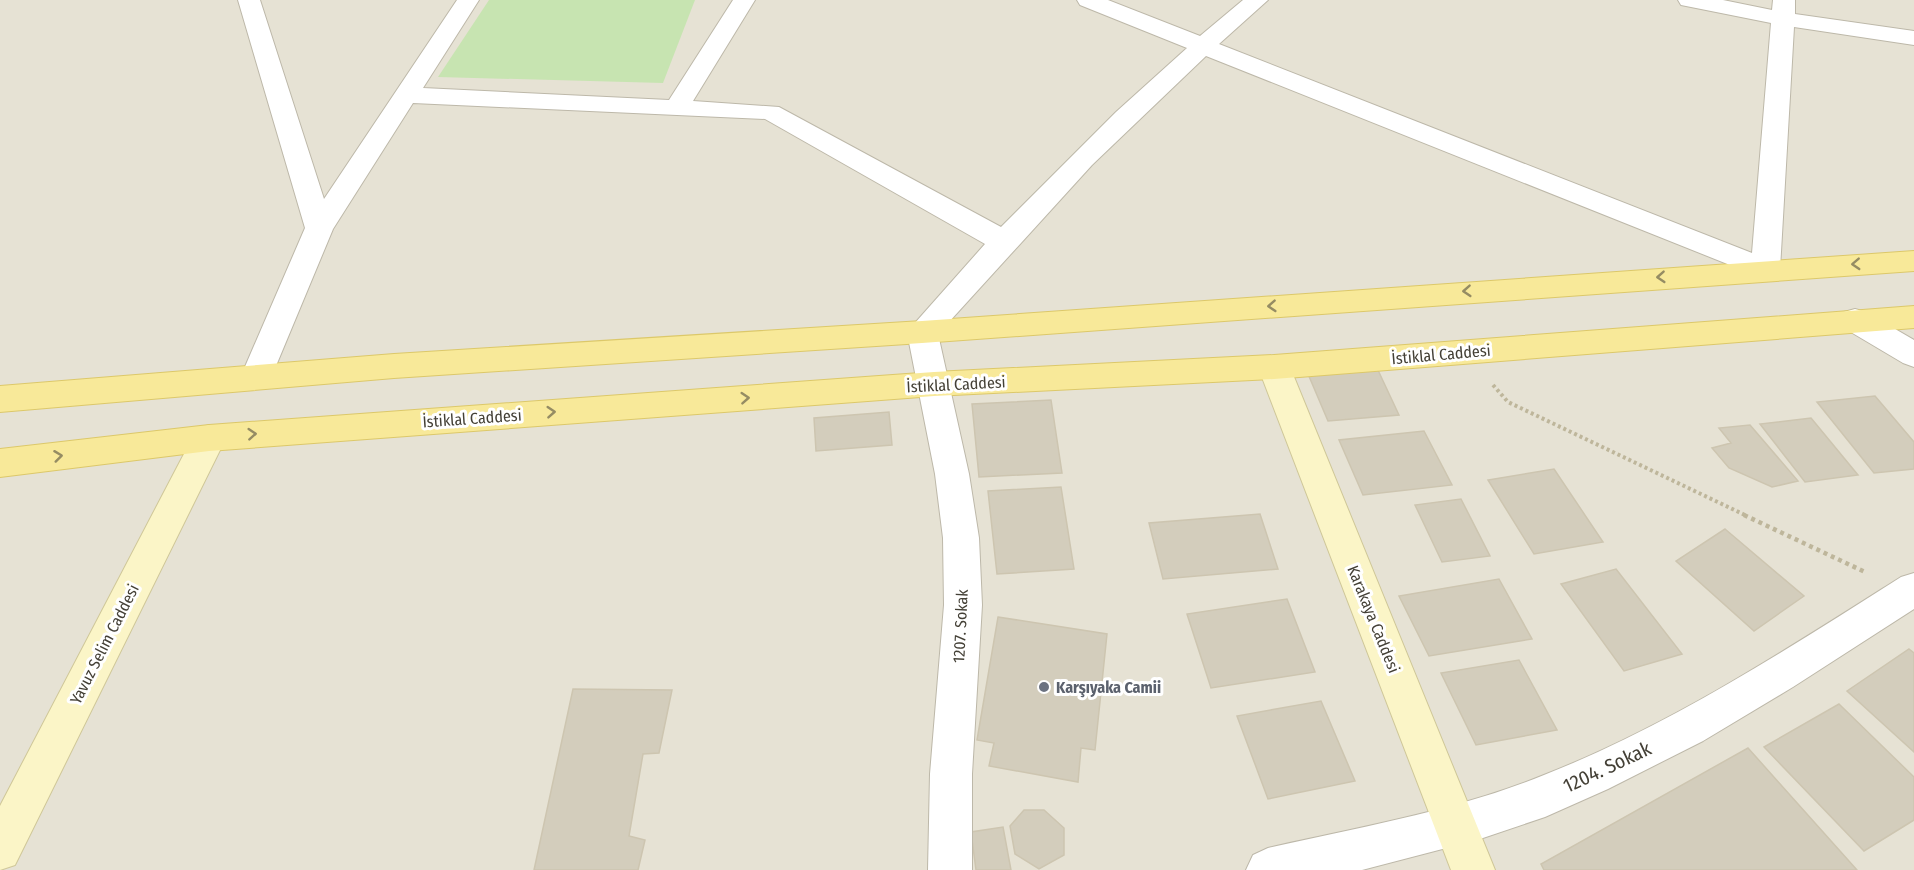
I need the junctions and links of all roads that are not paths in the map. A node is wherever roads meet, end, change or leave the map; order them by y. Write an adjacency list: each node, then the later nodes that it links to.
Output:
1 (249, 0): 12 (street)
2 (468, 0): 10 (street)
3 (744, 0): 11 (street)
4 (1088, 0): 9 (street)
5 (1257, 0): 9 (street)
6 (1689, 0): 7 (street)
7 (1784, 9): 8 (street); 15 (street)
8 (1914, 38)
9 (1201, 45): 13 (street); 15 (street)
10 (408, 95): 11 (street); 12 (street)
11 (677, 106): 13 (street)
12 (319, 228): 21 (street)
13 (1003, 241): 18 (street)
14 (1914, 261): 15 (main road, one-way to 15)
15 (1766, 269): 18 (main road, one-way to 18)
16 (1914, 317): 17 (main road, İstiklal Caddesi)
17 (1855, 320): 19 (street); 20 (main road, İstiklal Caddesi)
18 (922, 332): 21 (main road); 22 (street, 1207. Sokak)
19 (1914, 355)
20 (1274, 368): 22 (main road, İstiklal Caddesi); 27 (street, Karakaya Caddesi)
21 (257, 376): 23 (main road)
22 (934, 384): 24 (main road, İstiklal Caddesi, one-way to 22); 29 (street, 1207. Sokak)
23 (0, 399)
24 (208, 438): 25 (main road, İstiklal Caddesi, one-way to 24); 28 (street, Yavuz Selim Caddesi)
25 (0, 463)
26 (1912, 591): 27 (street, 1204. Sokak)
27 (1456, 826): 30 (street, 1204. Sokak); 31 (street, Karakaya Caddesi)
28 (0, 850)
29 (950, 870)
30 (1268, 870)
31 (1473, 870)

